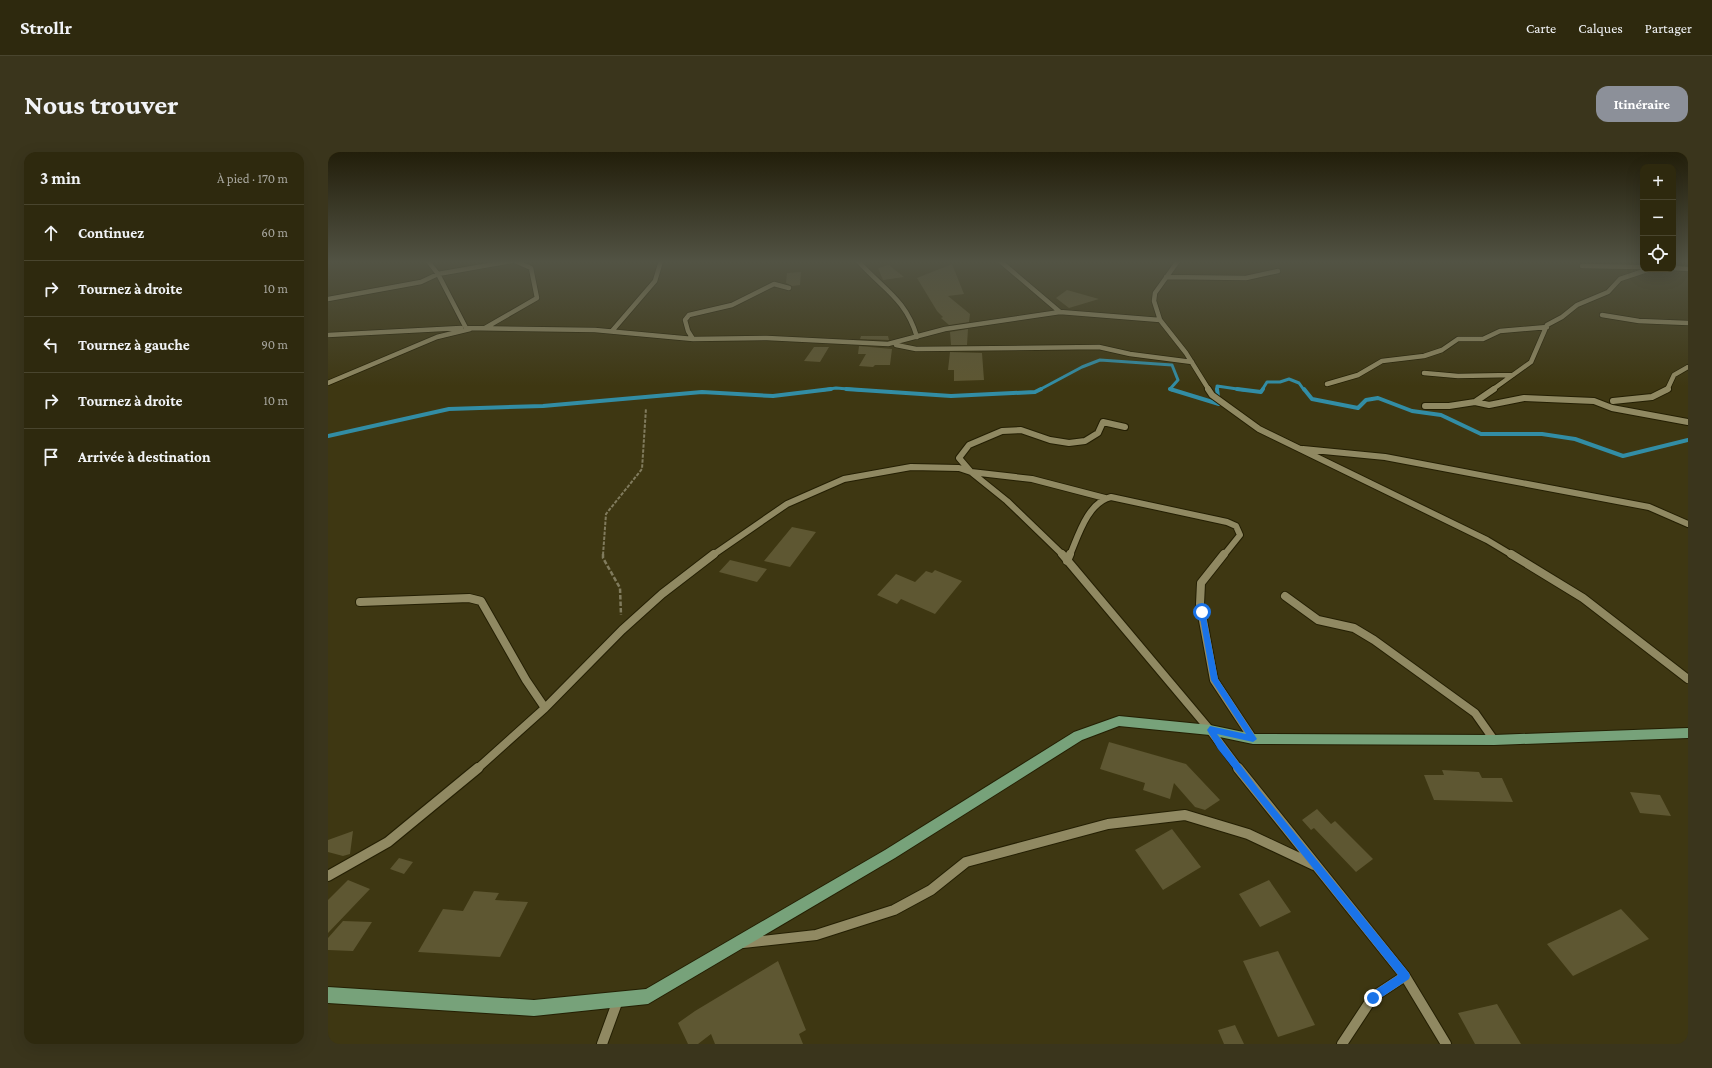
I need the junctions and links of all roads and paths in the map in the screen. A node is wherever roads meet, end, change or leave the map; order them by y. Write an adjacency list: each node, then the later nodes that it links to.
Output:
1 (453, 303): 13 (street)
2 (529, 303): 15 (street)
3 (636, 303): 17 (street)
4 (737, 303): 20 (street)
5 (900, 303): 19 (street)
6 (1049, 303): 9 (street)
7 (1155, 303): 11 (street)
8 (1583, 303): 16 (street)
9 (1060, 312): 11 (street); 19 (street)
10 (1602, 315): 12 (street)
11 (1160, 320): 22 (street)
12 (1688, 323)
13 (466, 328): 14 (street); 18 (street)
14 (474, 328): 15 (street); 26 (street)
15 (485, 328): 17 (street)
16 (1546, 328): 25 (street); 27 (street)
17 (612, 331): 20 (street)
18 (328, 335)
19 (917, 337): 21 (street)
20 (693, 339): 21 (street)
21 (894, 344): 22 (street)
22 (1192, 362): 34 (street)
23 (1688, 367): 28 (street)
24 (1424, 373): 25 (street)
25 (1514, 375): 29 (street)
26 (328, 383)
27 (1327, 384)
28 (1613, 401)
29 (1475, 402): 30 (street); 32 (street)
30 (1425, 406)
31 (646, 408): 41 (path)
32 (1688, 422)
33 (1125, 427): 35 (street)
34 (1299, 449): 37 (street); 42 (street)
35 (971, 472): 36 (street); 38 (street); 41 (street)
36 (1105, 498): 38 (street); 46 (street)
37 (1688, 524)
38 (1067, 561): 44 (street)
39 (1285, 596): 47 (street)
40 (360, 602): 43 (street)
41 (622, 630): 43 (street)
42 (1688, 679)
43 (545, 708): 49 (street)
44 (1210, 730): 46 (main road); 48 (street); 50 (main road)
45 (1688, 733): 47 (main road)
46 (1253, 739): 47 (main road)
47 (1494, 740)
48 (1316, 866): 50 (street); 51 (street)
49 (328, 876)
50 (737, 944): 53 (main road)
51 (1405, 976): 55 (street); 56 (street)
52 (328, 995): 53 (main road)
53 (618, 1000): 54 (street)
54 (602, 1044)
55 (1342, 1044)
56 (1446, 1044)

